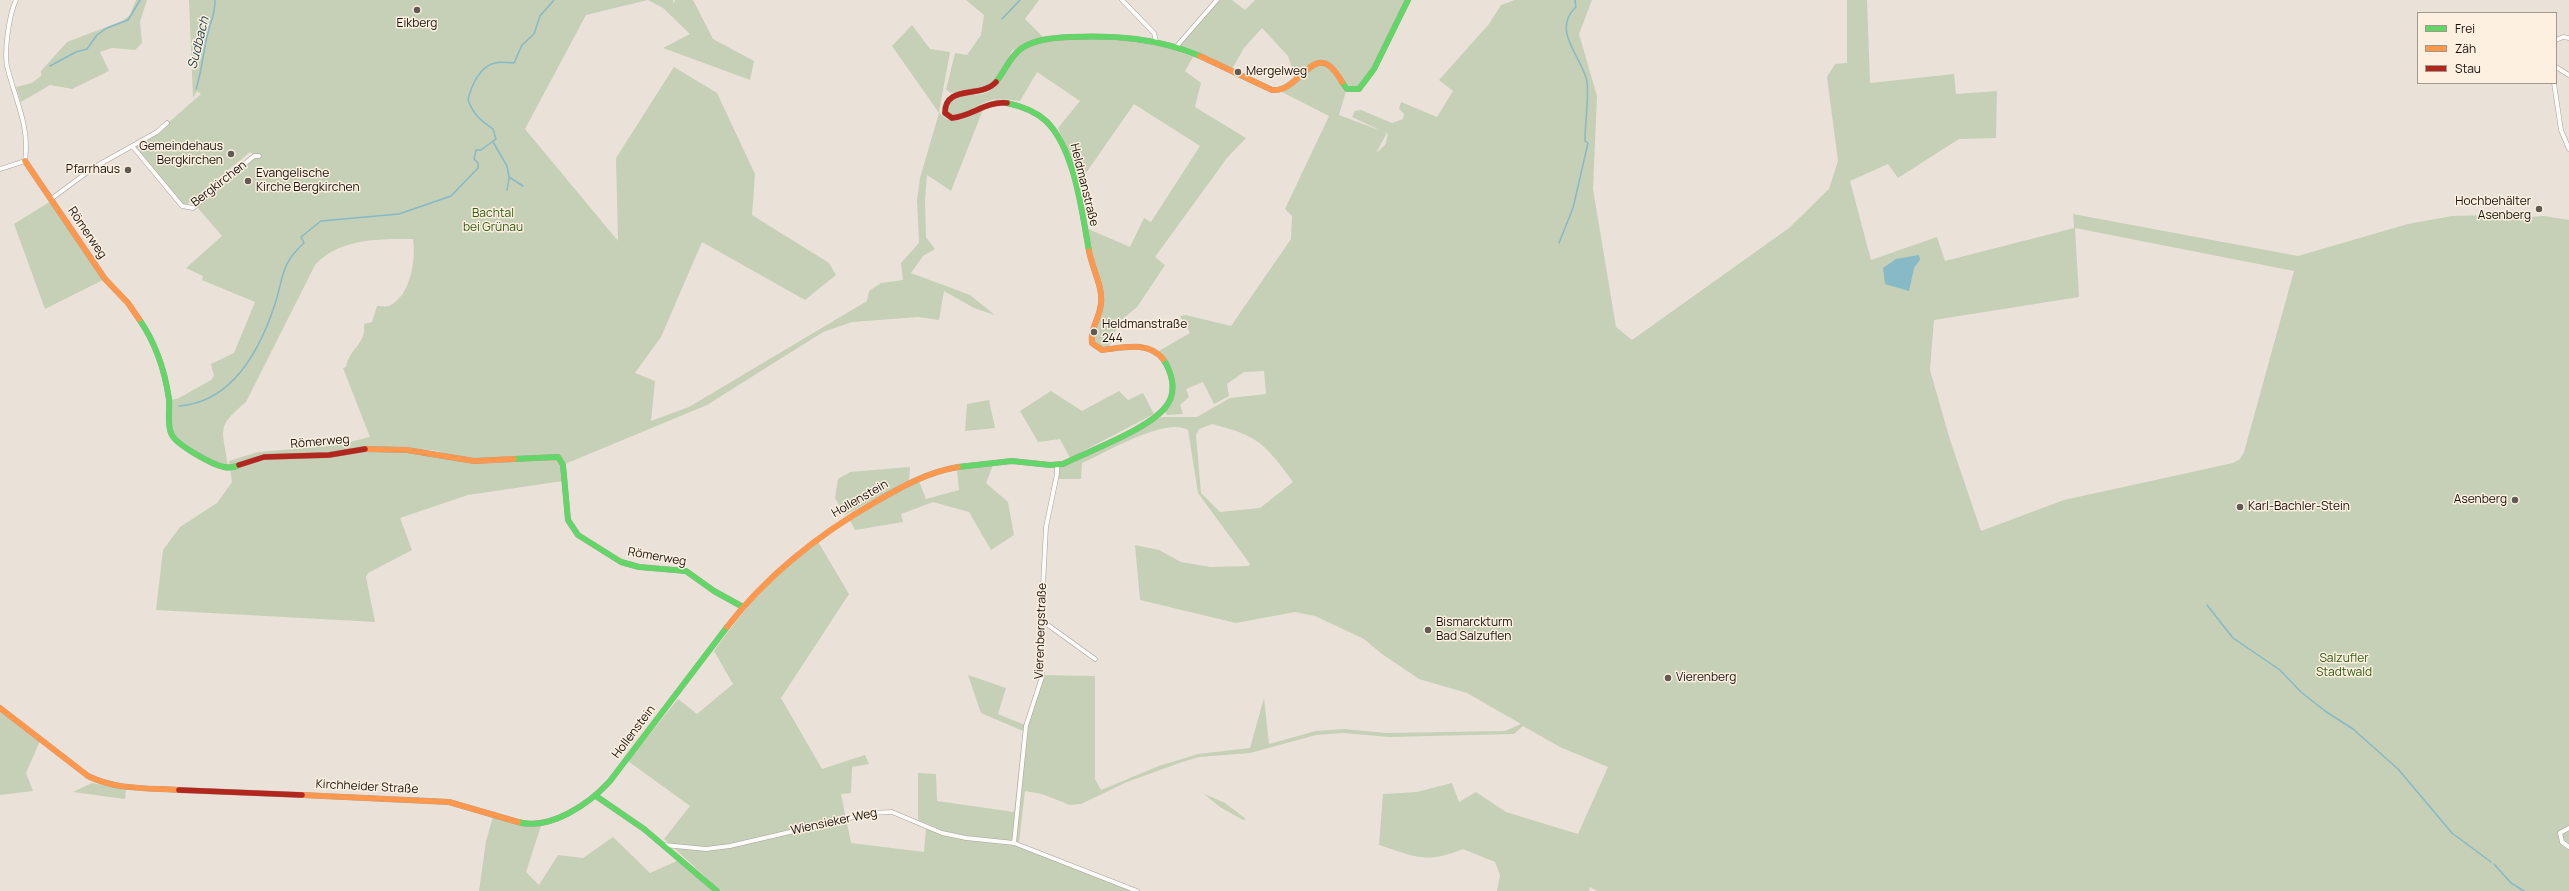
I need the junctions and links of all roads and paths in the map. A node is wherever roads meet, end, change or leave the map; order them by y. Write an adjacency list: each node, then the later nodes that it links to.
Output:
1 (16, 0): 16 (street)
2 (1122, 0): 7 (street)
3 (1217, 0): 8 (street)
4 (1408, 0): 8 (main road, Heldmanstraße)
5 (2569, 38): 6 (street)
6 (2557, 40)
7 (1156, 41): 8 (main road, Heldmanstraße); 19 (main road, Heldmanstraße)
8 (1176, 47)
9 (2557, 68): 10 (street)
10 (2569, 75)
11 (2554, 84): 14 (street)
12 (167, 123): 13 (street)
13 (133, 147): 15 (street, Bergkirchen); 18 (street)
14 (2569, 149)
15 (259, 156)
16 (25, 160): 17 (street); 18 (main road, Römerweg)
17 (0, 169)
18 (51, 199): 20 (main road, Römerweg)
19 (1057, 465): 20 (main road, Hollenstein); 21 (street, Vierenbergstraße)
20 (743, 607): 24 (main road, Hollenstein)
21 (1041, 620): 22 (street); 26 (street, Vierenbergstraße)
22 (1095, 659)
23 (0, 708): 24 (main road, Kirchheider Straße)
24 (596, 796): 27 (main road)
25 (2569, 828): 28 (street)
26 (1014, 843): 27 (street, Wiensieker Weg); 30 (street, Wiensieker Weg)
27 (664, 845): 29 (main road)
28 (2569, 847)
29 (717, 891)
30 (1137, 891)

